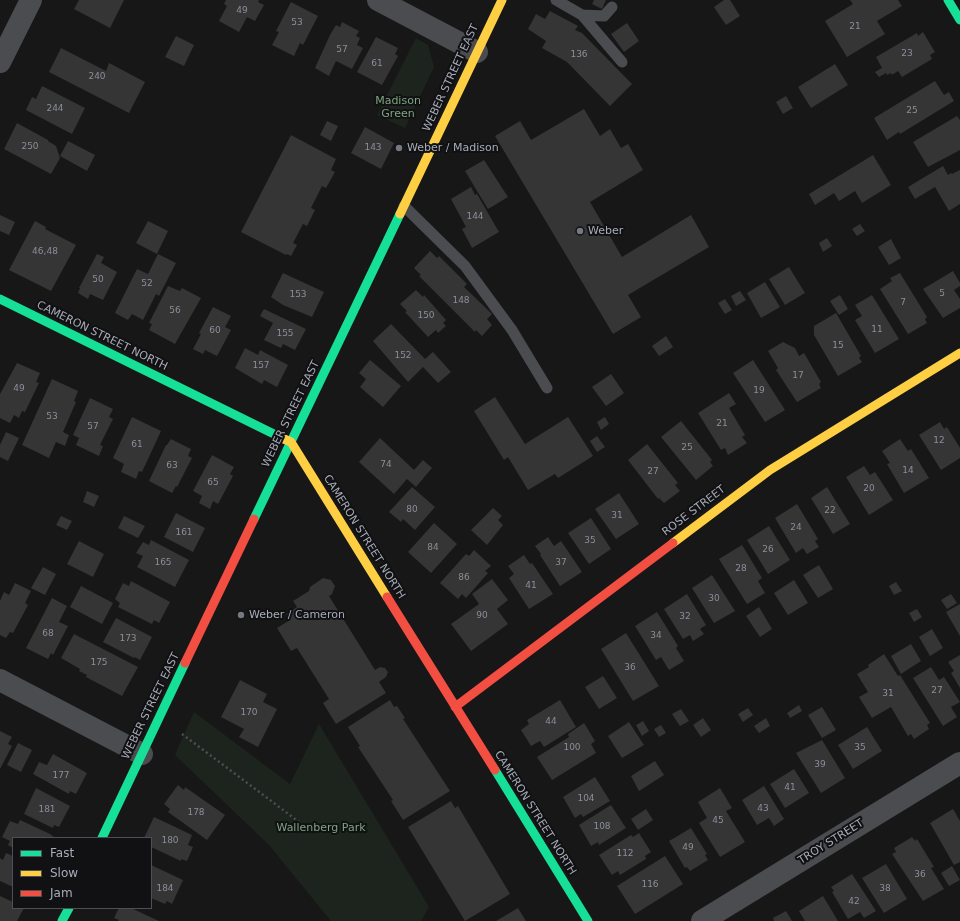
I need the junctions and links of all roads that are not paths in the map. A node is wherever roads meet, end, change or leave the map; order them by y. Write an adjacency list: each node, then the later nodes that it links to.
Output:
1 (31, 0): 10 (street)
2 (378, 0): 9 (street)
3 (502, 0): 9 (street, WEBER STREET EAST)
4 (556, 0): 7 (lane)
5 (948, 0): 8 (street)
6 (612, 7): 7 (lane)
7 (582, 15): 11 (lane)
8 (960, 20)
9 (477, 52): 12 (street, WEBER STREET EAST)
10 (0, 62)
11 (622, 62)
12 (404, 206): 15 (lane); 16 (street, WEBER STREET EAST)
13 (0, 299): 16 (street, CAMERON STREET NORTH)
14 (960, 353): 18 (street, ROSE STREET)
15 (547, 388)
16 (291, 442): 18 (street, CAMERON STREET NORTH); 19 (street, WEBER STREET EAST)
17 (0, 680): 19 (street)
18 (455, 706): 24 (street, CAMERON STREET NORTH)
19 (142, 754): 21 (street, WEBER STREET EAST)
20 (960, 763): 25 (street, TROY STREET)
21 (102, 837)
22 (68, 909): 23 (street)
23 (62, 921)
24 (588, 921)
25 (702, 921)

